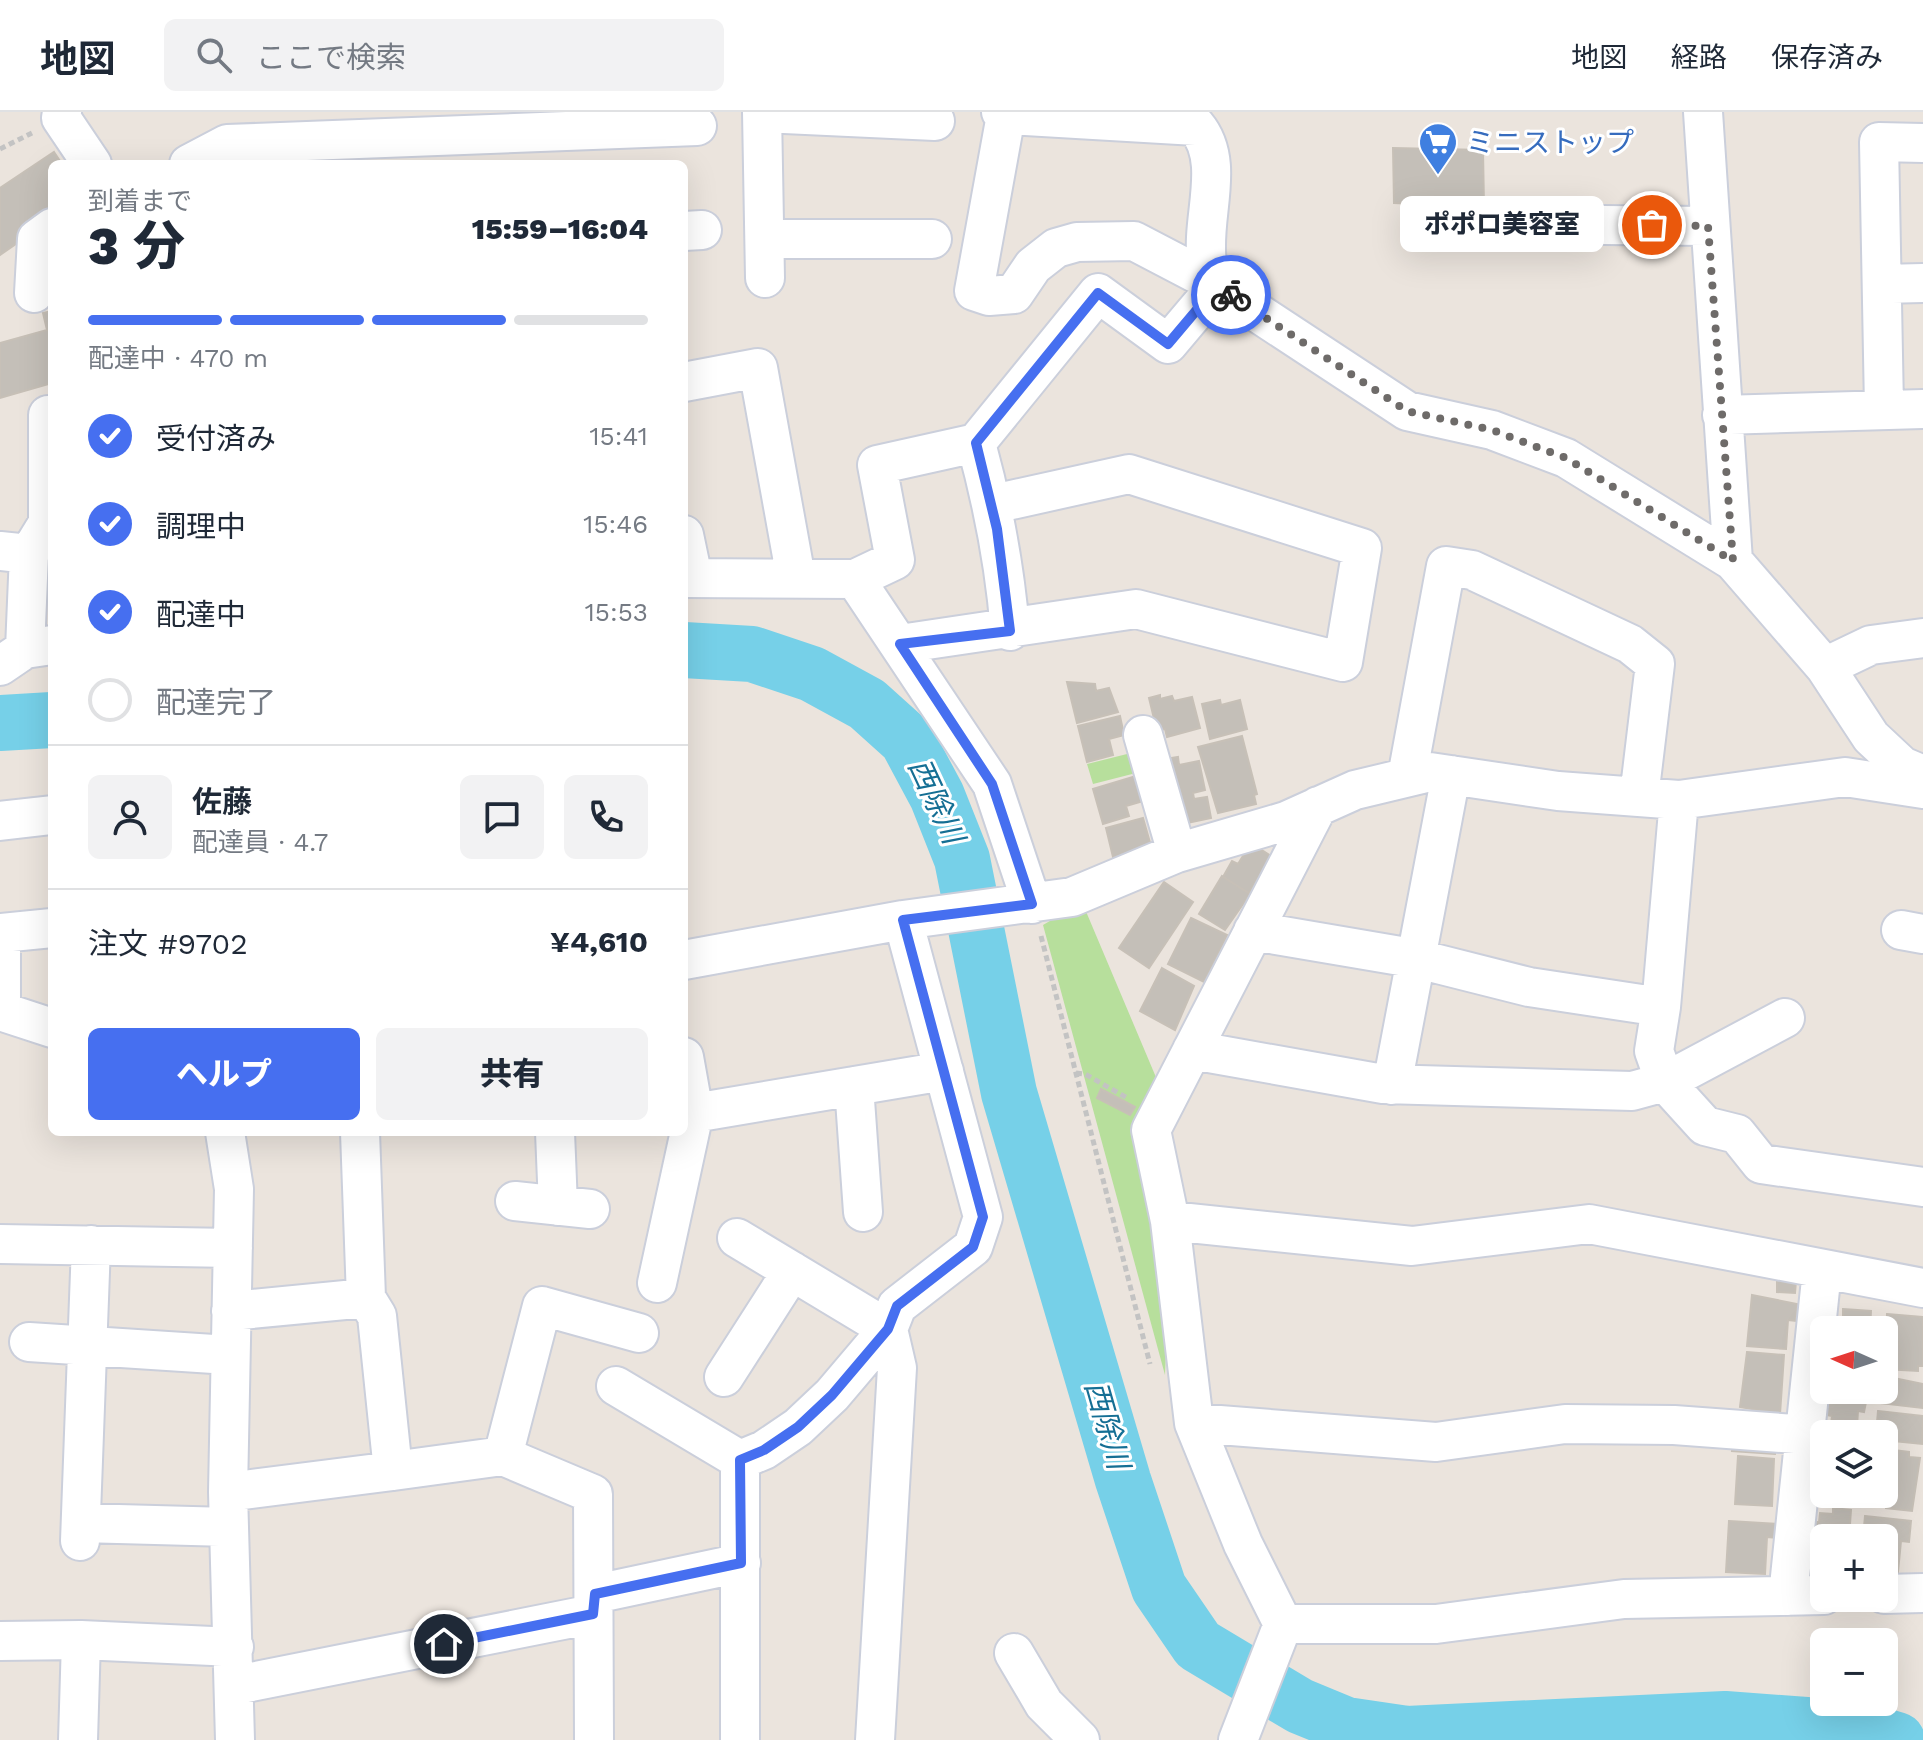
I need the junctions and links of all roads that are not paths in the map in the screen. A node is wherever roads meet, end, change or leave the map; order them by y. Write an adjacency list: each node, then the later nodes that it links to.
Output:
1 (62, 112): 9 (street)
2 (1703, 112): 12 (street)
3 (762, 113): 5 (street); 14 (street)
4 (1004, 114): 16 (street); 16 (street)
5 (935, 121)
6 (697, 126): 7 (street)
7 (505, 136): 10 (street)
8 (1923, 143): 19 (street)
9 (89, 160)
10 (197, 160)
11 (1510, 224): 12 (street)
12 (1708, 226): 24 (street)
13 (48, 231): 20 (street)
14 (765, 239): 15 (street); 17 (street)
15 (932, 239)
16 (1212, 274): 25 (street); 29 (street)
17 (765, 278)
18 (1923, 283): 19 (street)
19 (1882, 284): 22 (street)
20 (34, 293)
21 (688, 381): 31 (street)
22 (1884, 408): 23 (street); 24 (street)
23 (1923, 409)
24 (1722, 415): 29 (street)
25 (976, 443): 27 (street); 32 (street)
26 (48, 454): 28 (street)
27 (993, 504): 33 (street); 33 (street)
28 (14, 553): 36 (street)
29 (1733, 561): 37 (street)
30 (688, 578): 31 (street)
31 (796, 578): 32 (street)
32 (855, 579): 35 (street)
33 (1010, 631): 35 (street)
34 (1923, 638): 37 (street)
35 (900, 644): 51 (street)
36 (26, 653)
37 (1825, 667): 39 (street)
38 (1143, 735): 50 (street)
39 (1871, 737): 41 (street); 43 (street)
40 (1451, 775): 42 (street); 45 (street); 57 (street)
41 (1923, 775)
42 (1407, 777): 45 (street); 47 (street)
43 (1845, 777): 44 (street); 46 (street)
44 (1923, 789)
45 (1639, 797): 46 (street)
46 (1679, 800): 58 (street)
47 (1318, 806): 50 (street); 54 (street)
48 (48, 815): 49 (street)
49 (0, 821)
50 (1177, 853): 51 (street)
51 (1020, 906): 52 (street)
52 (915, 918): 56 (street); 63 (street)
53 (48, 928): 55 (street)
54 (1253, 931): 57 (street); 62 (street)
55 (1, 933): 59 (street)
56 (688, 959)
57 (1418, 959): 58 (street); 66 (street)
58 (1661, 1007): 65 (street)
59 (1, 1011): 61 (street)
60 (1785, 1018): 65 (street)
61 (48, 1027)
62 (1192, 1050): 66 (street); 75 (street)
63 (944, 1071): 67 (street); 86 (street)
64 (688, 1079): 68 (street)
65 (1665, 1082): 66 (street); 72 (street)
66 (1392, 1085)
67 (854, 1086): 68 (street); 74 (street)
68 (694, 1113): 82 (street)
69 (226, 1136): 79 (street)
70 (360, 1136): 84 (street)
71 (556, 1136): 73 (street)
72 (1923, 1187)
73 (515, 1201)
74 (863, 1212)
75 (1170, 1221): 80 (street); 93 (street)
76 (737, 1238): 81 (street)
77 (0, 1244): 78 (street)
78 (91, 1245): 79 (street); 89 (street)
79 (233, 1248): 85 (street)
80 (1822, 1270): 83 (street); 94 (street)
81 (792, 1271): 86 (street); 91 (street)
82 (657, 1283)
83 (1923, 1288)
84 (366, 1298): 85 (street); 97 (street)
85 (231, 1311): 90 (street)
86 (888, 1329): 96 (street); 114 (street)
87 (639, 1333): 95 (street)
88 (29, 1342): 89 (street)
89 (88, 1344): 90 (street); 98 (street)
90 (229, 1355): 98 (street)
91 (724, 1377)
92 (616, 1386): 96 (street)
93 (1194, 1423): 94 (street); 104 (street)
94 (1808, 1435): 102 (street)
95 (503, 1456): 97 (street); 103 (street)
96 (740, 1460): 99 (street)
97 (393, 1471): 98 (street)
98 (229, 1509): 107 (street)
99 (741, 1563): 103 (street); 113 (street)
100 (1923, 1593): 101 (street)
101 (1898, 1594)
102 (1806, 1595): 104 (street)
103 (594, 1604): 109 (street); 112 (street)
104 (1281, 1629): 116 (street)
105 (81, 1640): 106 (street); 107 (street); 110 (street)
106 (0, 1641)
107 (234, 1647): 109 (street)
108 (1014, 1653): 115 (street)
109 (236, 1685): 111 (street)
110 (78, 1740)
111 (235, 1740)
112 (594, 1740)
113 (740, 1740)
114 (875, 1740)
115 (1080, 1740)
116 (1238, 1740)

